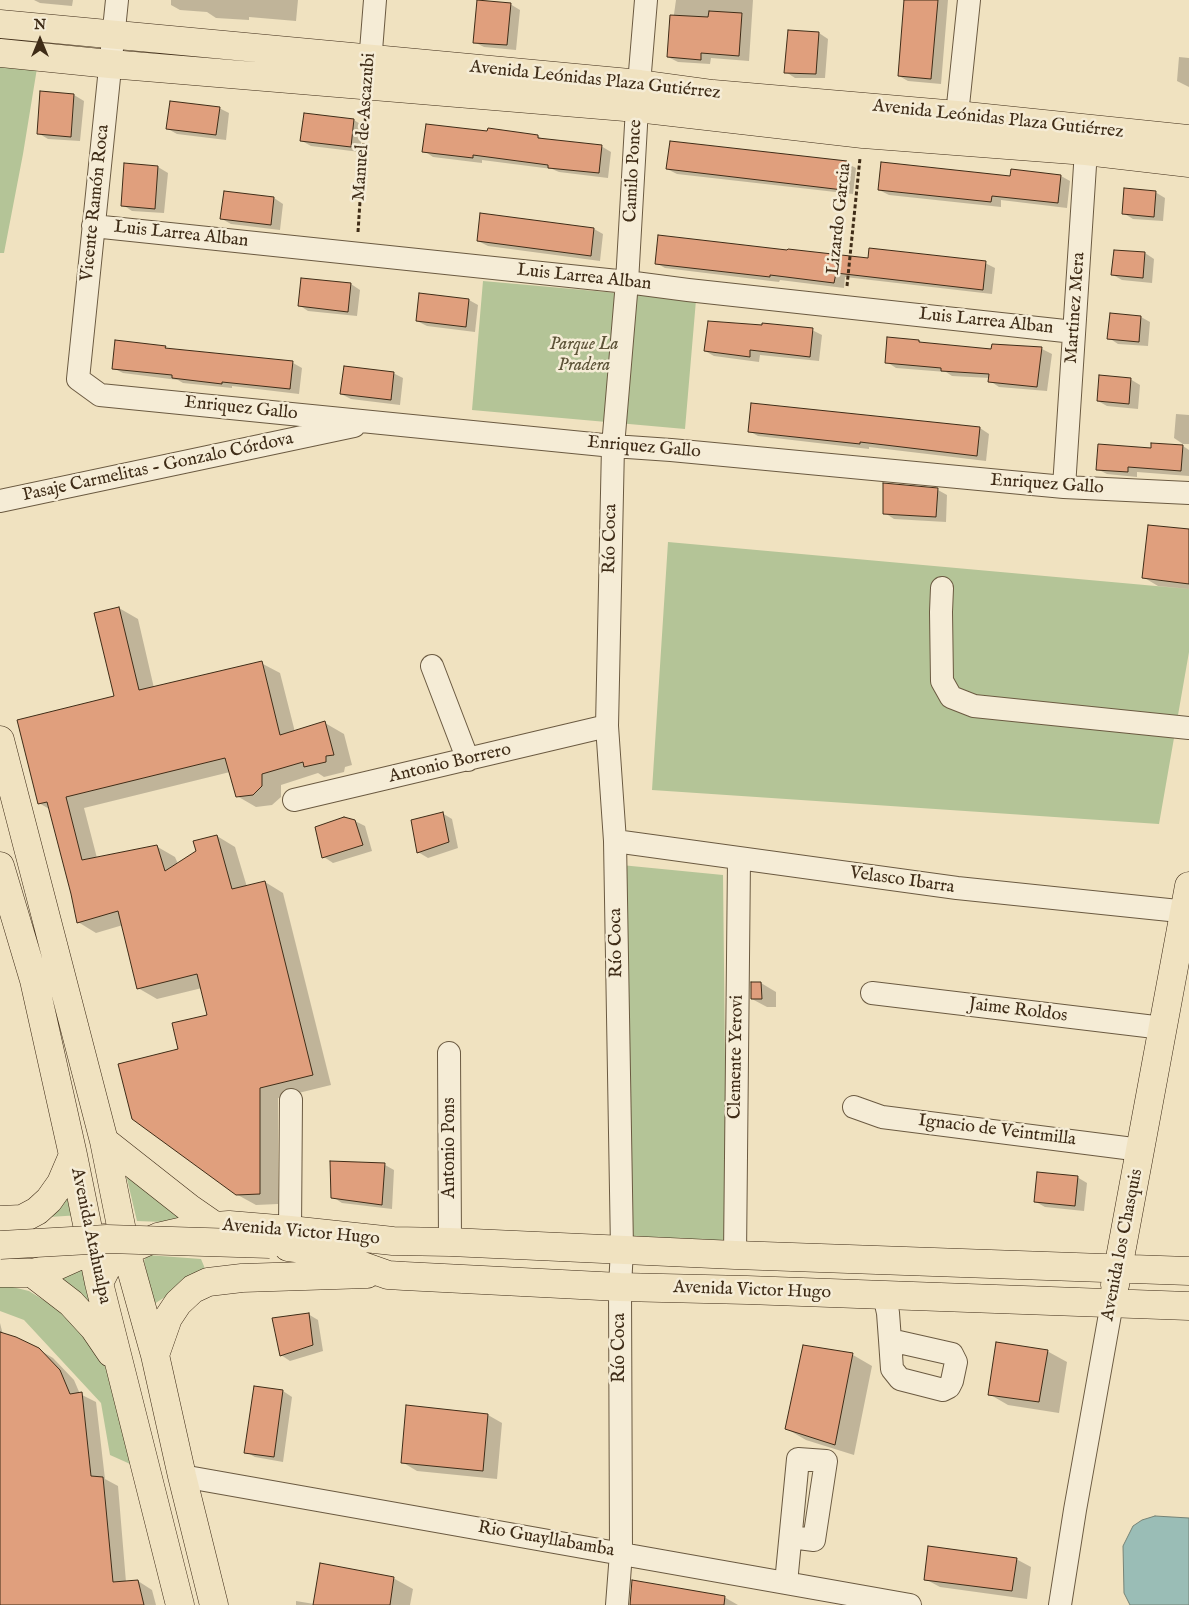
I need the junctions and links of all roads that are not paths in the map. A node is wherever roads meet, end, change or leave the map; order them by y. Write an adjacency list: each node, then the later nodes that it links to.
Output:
1 (117, 0): 6 (street, Vicente Ramón Roca)
2 (375, 0): 8 (street, Manuel de Ascazubi)
3 (646, 0): 11 (street, Camilo Ponce)
4 (969, 0): 12 (street)
5 (0, 24): 6 (main road, Avenida Leónidas Plaza Gutiérrez)
6 (113, 35): 8 (main road, Avenida Leónidas Plaza Gutiérrez); 9 (street, Vicente Ramón Roca)
7 (0, 53): 9 (main road, Avenida Leónidas Plaza Gutiérrez)
8 (370, 59): 10 (street, Manuel de Ascazubi); 11 (main road, Avenida Leónidas Plaza Gutiérrez)
9 (110, 64): 10 (main road, Avenida Leónidas Plaza Gutiérrez); 16 (street, Vicente Ramón Roca)
10 (368, 86): 11 (main road, Avenida Leónidas Plaza Gutiérrez)
11 (638, 96): 12 (main road, Avenida Leónidas Plaza Gutiérrez); 14 (main road, Avenida Leónidas Plaza Gutiérrez); 17 (street, Camilo Ponce)
12 (957, 115): 14 (main road, Avenida Leónidas Plaza Gutiérrez)
13 (1189, 139): 14 (main road, Avenida Leónidas Plaza Gutiérrez)
14 (1087, 140): 15 (main road, Avenida Leónidas Plaza Gutiérrez); 18 (street, Martinez Mera)
15 (1189, 163)
16 (94, 226): 17 (street, Luis Larrea Alban); 19 (street, Vicente Ramón Roca)
17 (628, 282): 18 (street, Luis Larrea Alban); 21 (street, Río Coca)
18 (1074, 332): 22 (street, Martinez Mera)
19 (100, 395): 20 (street, Enriquez Gallo)
20 (374, 422): 21 (street, Enriquez Gallo); 24 (street, Pasaje Carmelitas - Gonzalo Córdova)
21 (613, 446): 22 (street, Enriquez Gallo); 27 (street, Río Coca)
22 (1064, 488): 23 (street, Enriquez Gallo)
23 (1189, 493)
24 (0, 501)
25 (942, 588): 28 (street)
26 (432, 666): 30 (street)
27 (607, 726): 30 (street, Antonio Borrero); 32 (street, Río Coca)
28 (1189, 728)
29 (0, 740): 41 (main road, Avenida Atahualpa)
30 (468, 760): 31 (street, Antonio Borrero)
31 (294, 800)
32 (615, 841): 33 (street, Velasco Ibarra); 51 (street, Río Coca)
33 (739, 859): 35 (street, Velasco Ibarra); 55 (street, Clemente Yerovi)
34 (0, 866): 43 (main road, Avenida Atahualpa)
35 (1188, 903): 37 (main road, Avenida los Chasquis)
36 (872, 993): 37 (street, Jaime Roldos)
37 (1163, 1028): 42 (main road, Avenida los Chasquis)
38 (449, 1054): 49 (street, Antonio Pons)
39 (291, 1100): 47 (street)
40 (854, 1107): 42 (street, Ignacio de Veintmilla)
41 (104, 1141): 45 (main road, Avenida Atahualpa); 46 (main road)
42 (1141, 1150): 56 (main road, Avenida los Chasquis)
43 (73, 1155): 44 (main road); 52 (main road, Avenida Atahualpa)
44 (11, 1219): 58 (main road)
45 (119, 1220): 52 (main road); 53 (main road, Avenida Atahualpa)
46 (222, 1226): 47 (main road, Avenida Victor Hugo); 53 (main road, Avenida Victor Hugo); 60 (main road)
47 (280, 1237): 48 (main road, Avenida Victor Hugo); 50 (main road, Avenida Victor Hugo, bridge); 54 (main road, Avenida Victor Hugo)
48 (394, 1241): 49 (main road, Avenida Victor Hugo); 54 (main road, Avenida Victor Hugo)
49 (450, 1242): 51 (main road, Avenida Victor Hugo)
50 (0, 1245)
51 (622, 1249): 55 (main road, Avenida Victor Hugo); 62 (street, Río Coca)
52 (92, 1250): 58 (main road); 61 (main road, Avenida Atahualpa)
53 (126, 1251): 61 (main road, Avenida Victor Hugo); 67 (main road, Avenida Atahualpa)
54 (320, 1251): 59 (main road, Avenida Victor Hugo)
55 (735, 1255): 56 (main road, Avenida Victor Hugo)
56 (1119, 1268): 57 (main road, Avenida Victor Hugo); 64 (main road, Avenida los Chasquis)
57 (1189, 1270)
58 (15, 1273): 68 (main road)
59 (383, 1273): 60 (main road); 62 (main road, Avenida Victor Hugo)
60 (242, 1278): 67 (main road)
61 (99, 1283): 68 (main road, Avenida Atahualpa)
62 (620, 1287): 63 (main road, Avenida Victor Hugo); 71 (street, Río Coca)
63 (884, 1295): 64 (main road, Avenida Victor Hugo); 66 (street)
64 (1112, 1303): 65 (main road, Avenida Victor Hugo); 77 (street, Avenida los Chasquis)
65 (1189, 1306)
66 (890, 1340)
67 (155, 1356): 69 (main road, Avenida Atahualpa)
68 (120, 1368): 73 (main road, Avenida Atahualpa)
69 (182, 1476): 71 (street, Rio Guayllabamba); 74 (main road, Avenida Atahualpa)
70 (791, 1538): 72 (street)
71 (621, 1553): 72 (street, Rio Guayllabamba); 75 (street, Río Coca)
72 (786, 1583): 76 (street, Rio Guayllabamba)
73 (180, 1605)
74 (214, 1605)
75 (617, 1605)
76 (910, 1605)
77 (1060, 1605)

